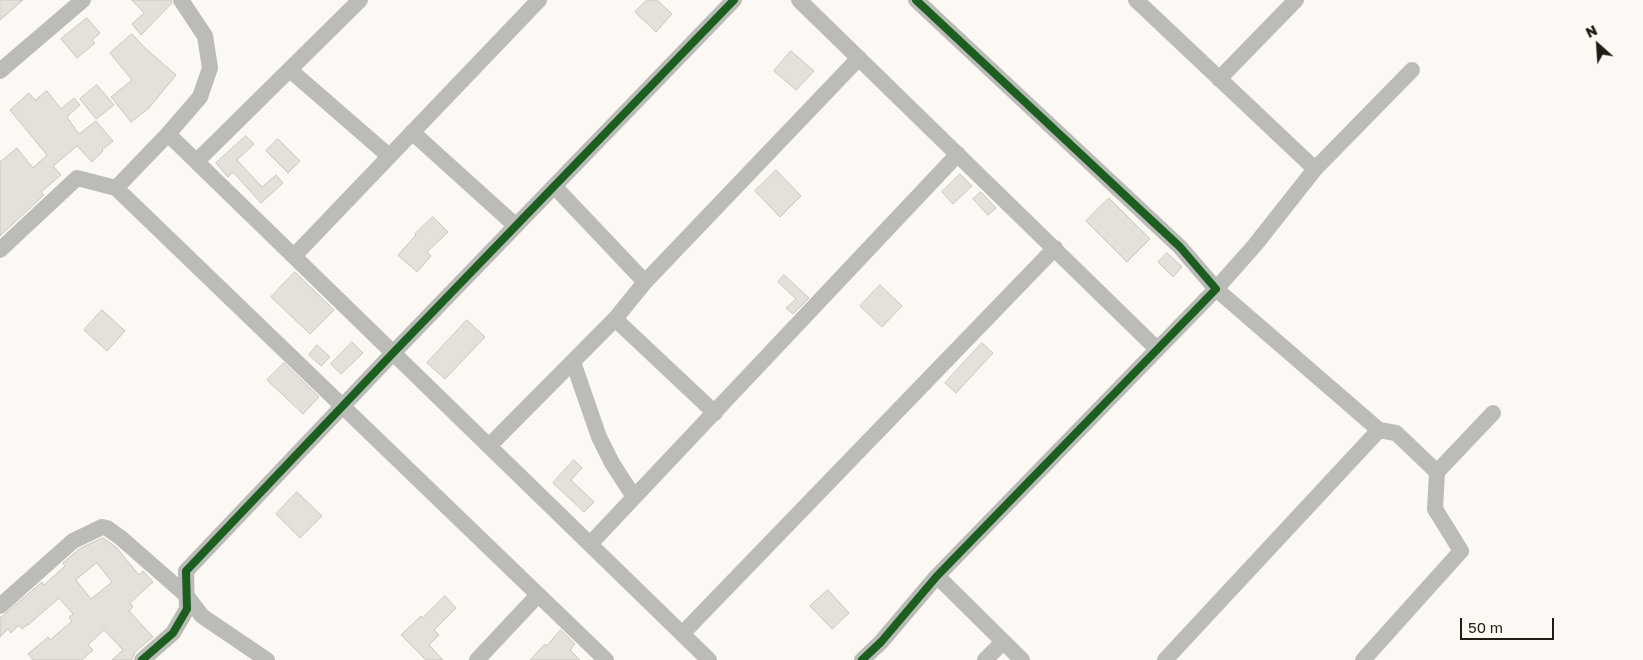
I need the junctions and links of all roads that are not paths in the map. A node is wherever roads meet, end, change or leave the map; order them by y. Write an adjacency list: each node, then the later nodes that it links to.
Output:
1 (83, 0): 13 (street)
2 (181, 0): 16 (street)
3 (360, 0): 11 (street)
4 (538, 0): 15 (street)
5 (734, 0): 21 (street)
6 (799, 0): 10 (street)
7 (916, 0): 28 (street)
8 (1136, 0): 14 (street)
9 (1296, 0): 14 (street)
10 (859, 58): 17 (street); 27 (street)
11 (290, 70): 18 (street); 19 (street)
12 (1412, 70): 20 (street)
13 (0, 71)
14 (1219, 78): 20 (street)
15 (412, 132): 18 (street); 23 (street)
16 (168, 134): 19 (street); 22 (street)
17 (958, 154): 24 (street); 34 (street)
18 (389, 156): 26 (street)
19 (196, 161): 26 (street)
20 (1315, 169): 28 (street)
21 (554, 186): 23 (street); 27 (street)
22 (116, 188): 25 (street); 33 (street)
23 (516, 226): 31 (street)
24 (1055, 248): 30 (street); 45 (street)
25 (0, 250)
26 (294, 256): 31 (street)
27 (645, 282): 29 (street)
28 (1216, 289): 30 (street); 36 (street)
29 (615, 319): 32 (street); 34 (street)
30 (1157, 349): 41 (street)
31 (393, 353): 33 (street); 37 (street)
32 (573, 362): 37 (street); 39 (street)
33 (343, 406): 42 (street); 43 (street)
34 (715, 413): 39 (street)
35 (1493, 413): 38 (street)
36 (1379, 430): 38 (street); 55 (street)
37 (489, 446): 40 (street)
38 (1437, 472): 56 (street)
39 (634, 497): 40 (street)
40 (590, 544): 45 (street)
41 (937, 576): 46 (street); 52 (street)
42 (186, 594): 44 (street); 47 (street); 48 (street)
43 (538, 595): 49 (street); 50 (street)
44 (0, 606)
45 (682, 634): 51 (street)
46 (1003, 642): 53 (street); 54 (street)
47 (142, 660)
48 (268, 660)
49 (477, 660)
50 (606, 660)
51 (709, 660)
52 (862, 660)
53 (985, 660)
54 (1022, 660)
55 (1165, 660)
56 (1363, 660)

